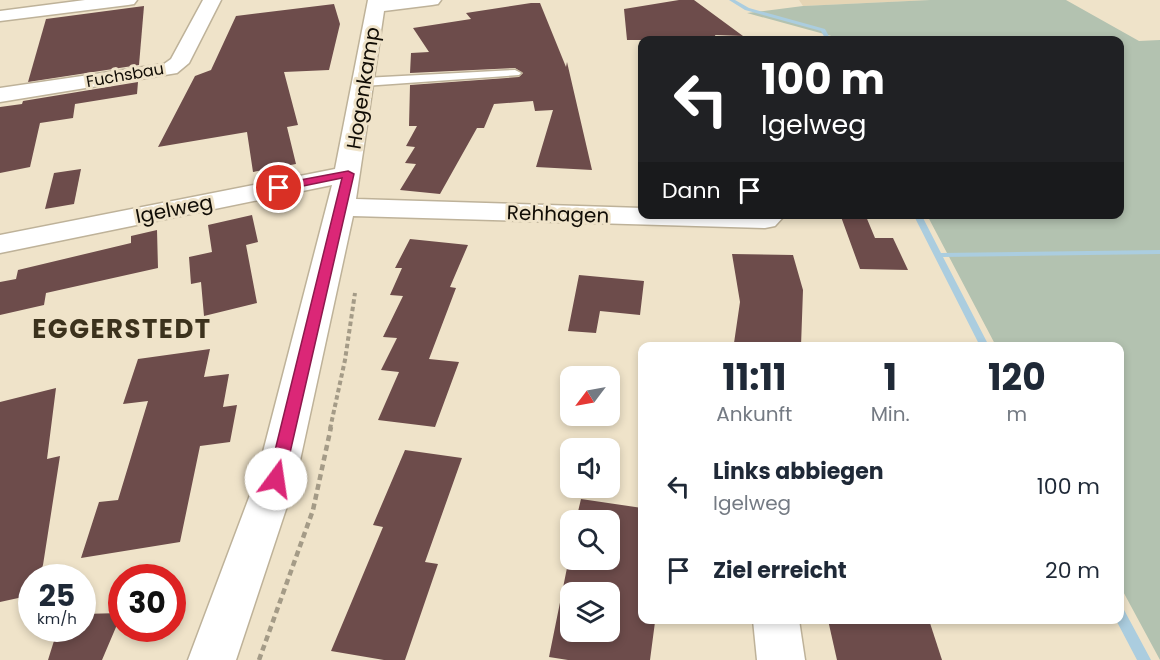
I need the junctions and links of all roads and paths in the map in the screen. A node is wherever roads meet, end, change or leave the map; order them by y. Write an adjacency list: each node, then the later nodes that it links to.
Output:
1 (128, 0): 5 (street)
2 (212, 0): 8 (street, Fuchsbau)
3 (432, 0): 4 (street)
4 (377, 4): 7 (street, Hogenkamp)
5 (0, 16)
6 (515, 73): 7 (lane)
7 (364, 82): 9 (street, Hogenkamp)
8 (0, 95)
9 (345, 190): 10 (street, Rehhagen); 13 (street, Igelweg); 15 (street, Hogenkamp)
10 (638, 211)
11 (751, 219): 12 (street, Rehhagen)
12 (766, 219)
13 (0, 244)
14 (776, 624): 16 (street)
15 (212, 660)
16 (781, 660)

